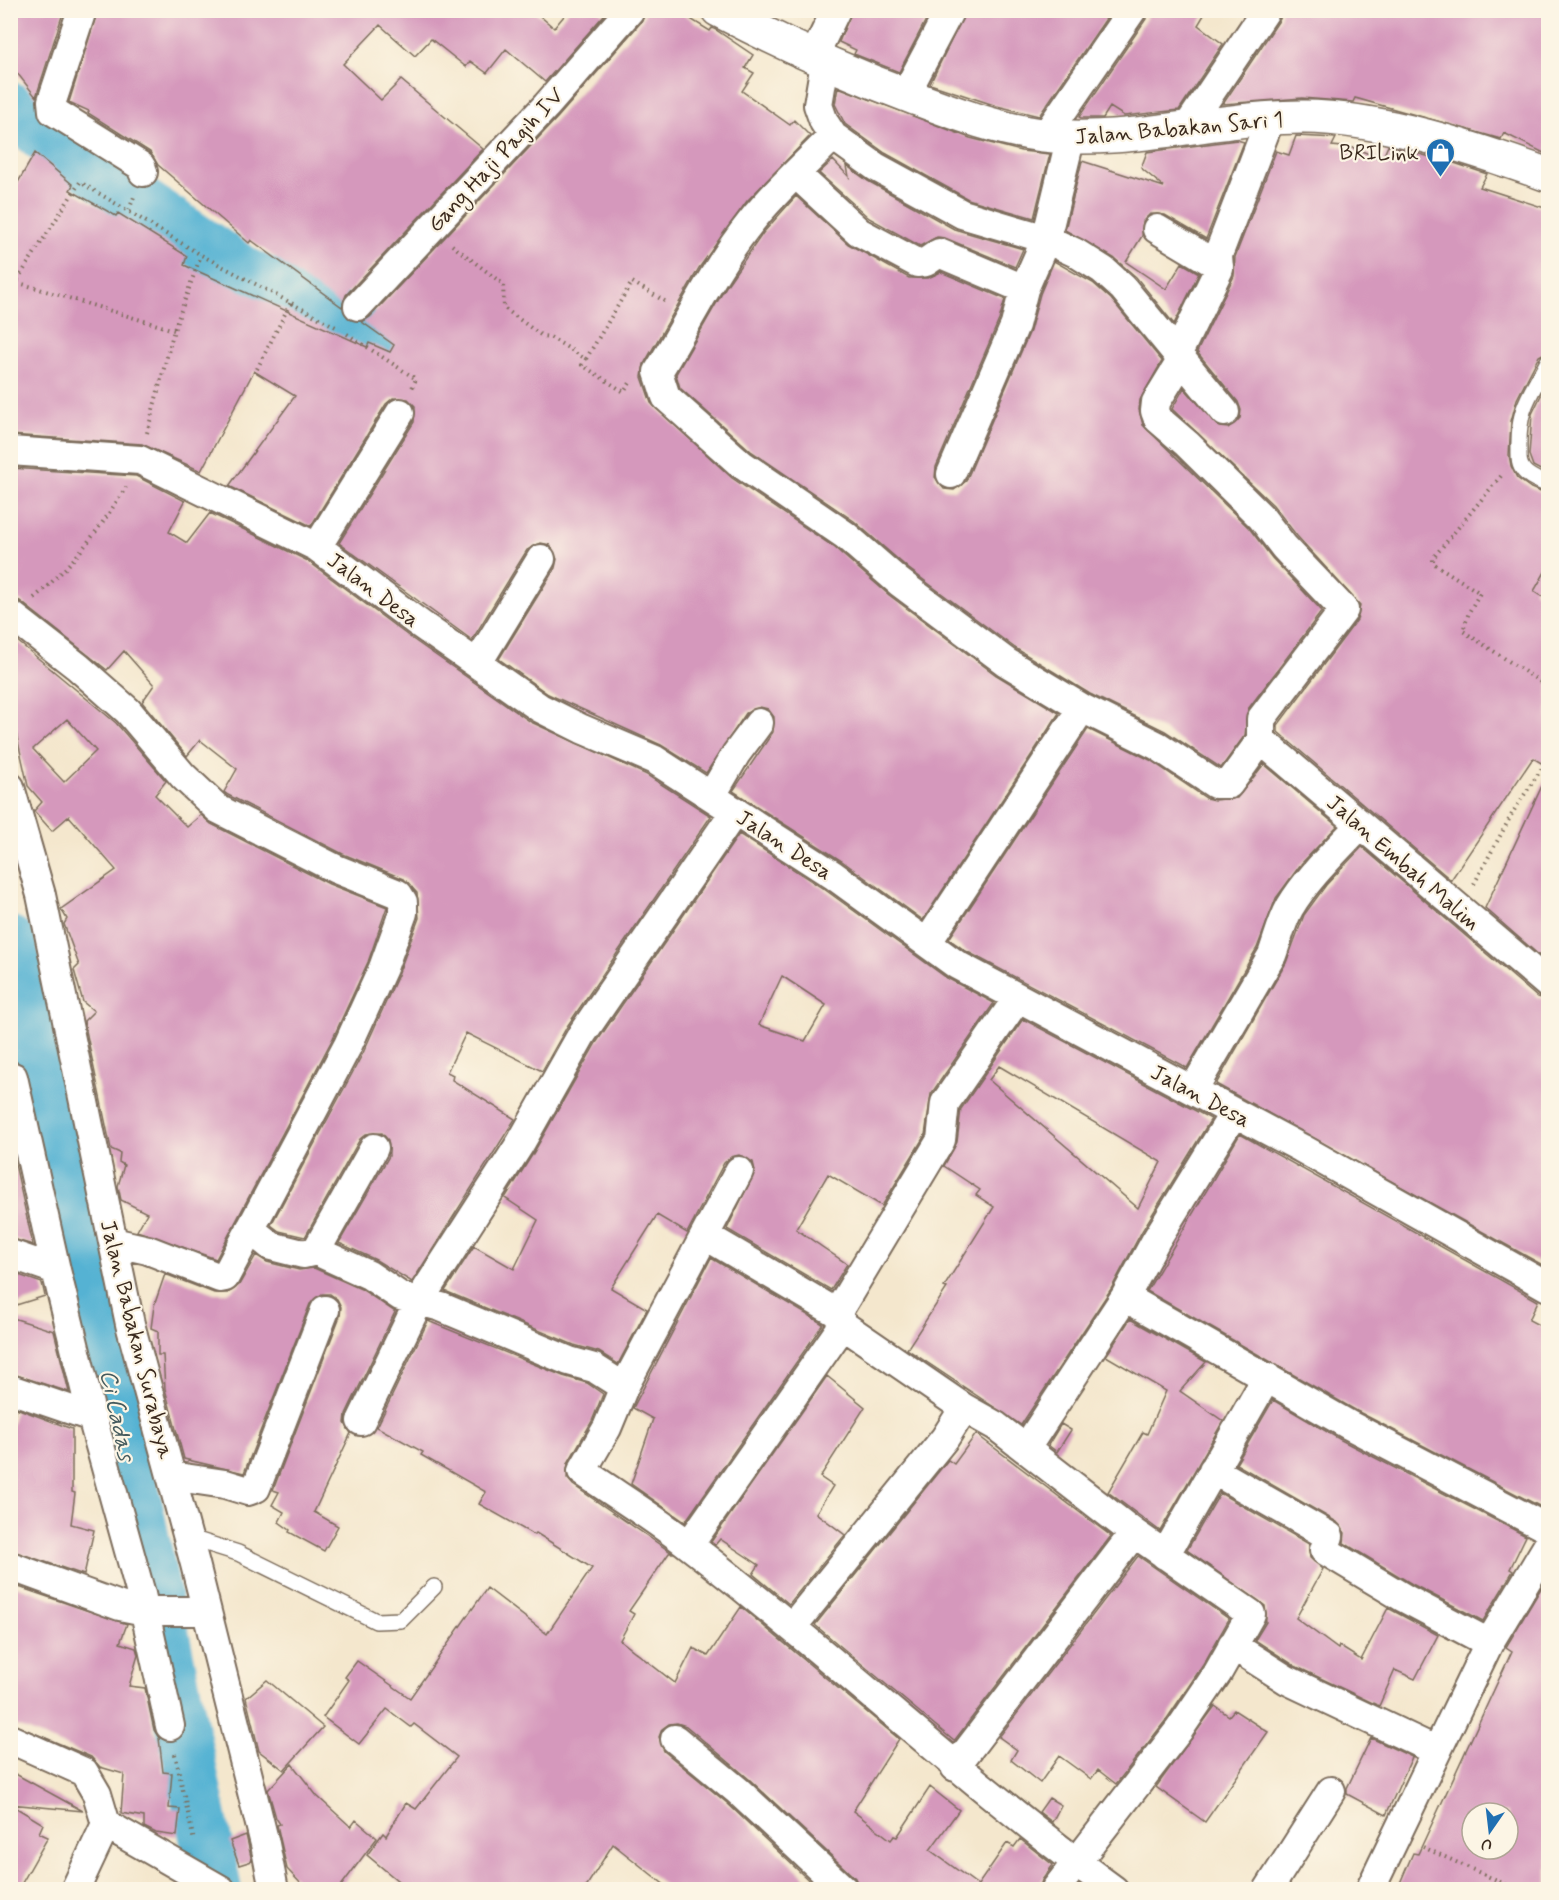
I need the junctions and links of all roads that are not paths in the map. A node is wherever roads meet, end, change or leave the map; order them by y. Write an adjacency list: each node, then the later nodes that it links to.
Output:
1 (82, 10): 14 (street)
2 (630, 10): 21 (street, Gang Haji Pagih IV)
3 (718, 10): 8 (street, Jalan Babakan Sari 1)
4 (836, 10): 8 (street)
5 (950, 10): 9 (street)
6 (1132, 10): 13 (street)
7 (1266, 10): 11 (street)
8 (819, 60): 9 (street, Jalan Babakan Sari 1); 12 (street)
9 (905, 95): 13 (street, Jalan Babakan Sari 1)
10 (1270, 119): 11 (street, Jalan Babakan Sari 1); 16 (street, Jalan Babakan Sari 1); 19 (street)
11 (1188, 126): 13 (street, Jalan Babakan Sari 1)
12 (833, 136): 15 (street); 18 (street)
13 (1059, 136): 18 (street)
14 (143, 172)
15 (796, 174): 20 (street); 33 (street)
16 (1548, 175)
17 (1157, 229): 19 (street)
18 (1046, 239): 20 (street); 22 (street)
19 (1219, 266): 22 (street)
20 (1024, 289): 27 (street)
21 (358, 306)
22 (1179, 358): 24 (street); 35 (street)
23 (1548, 361): 28 (lane)
24 (1225, 412)
25 (400, 413): 29 (street)
26 (10, 451): 29 (street, Jalan Desa)
27 (951, 474)
28 (1548, 484)
29 (317, 547): 32 (street, Jalan Desa)
30 (541, 559): 32 (street)
31 (10, 614): 48 (street)
32 (477, 664): 37 (street, Jalan Desa)
33 (1082, 708): 35 (street); 40 (street)
34 (759, 723): 37 (street)
35 (1261, 740): 39 (street, Jalan Embah Malim)
36 (10, 787): 50 (street, Jalan Babakan Surabaya)
37 (712, 795): 38 (street, Jalan Desa)
38 (735, 811): 40 (street, Jalan Desa); 56 (street)
39 (1360, 825): 41 (street, Jalan Embah Malim); 44 (street)
40 (927, 943): 42 (street, Jalan Desa)
41 (1548, 984)
42 (1017, 999): 44 (street, Jalan Desa); 58 (street)
43 (11, 1073): 53 (street)
44 (1193, 1090): 45 (street, Jalan Desa)
45 (1234, 1113): 54 (street, Jalan Desa); 55 (street)
46 (374, 1148): 51 (street)
47 (739, 1171): 49 (street)
48 (250, 1229): 50 (street); 51 (street)
49 (706, 1236): 58 (street); 60 (street)
50 (113, 1242): 67 (street, Jalan Babakan Surabaya)
51 (316, 1251): 56 (street)
52 (10, 1254): 53 (street)
53 (56, 1270): 63 (street)
54 (1548, 1287)
55 (1125, 1297): 59 (street); 65 (street)
56 (419, 1300): 60 (street); 64 (street)
57 (325, 1310): 67 (street)
58 (840, 1319): 62 (street); 71 (street)
59 (1267, 1377): 66 (street); 68 (street)
60 (624, 1386): 71 (street)
61 (10, 1389): 63 (street)
62 (963, 1408): 65 (street); 77 (street)
63 (92, 1417): 76 (street)
64 (361, 1421)
65 (1026, 1448): 69 (street)
66 (1214, 1470): 73 (street); 78 (street)
67 (171, 1476): 70 (street, Jalan Babakan Surabaya)
68 (1548, 1529)
69 (1134, 1533): 73 (street); 84 (street)
70 (187, 1537): 75 (lane); 76 (street, Jalan Babakan Surabaya)
71 (689, 1545): 77 (street)
72 (1548, 1545): 78 (street)
73 (1165, 1555): 79 (street)
74 (10, 1566): 76 (street)
75 (434, 1587)
76 (171, 1611): 80 (street); 90 (street, Jalan Babakan Surabaya)
77 (792, 1627): 84 (street)
78 (1489, 1643): 83 (street)
79 (1232, 1645): 83 (street); 87 (street)
80 (170, 1726)
81 (10, 1739): 86 (street)
82 (675, 1739): 91 (street)
83 (1437, 1751): 95 (street)
84 (955, 1767): 87 (street)
85 (1331, 1791): 94 (street)
86 (106, 1824): 88 (street); 89 (street)
87 (1076, 1862): 92 (street); 93 (street)
88 (206, 1884)
89 (75, 1890)
90 (274, 1890)
91 (844, 1890)
92 (1055, 1890)
93 (1114, 1890)
94 (1268, 1890)
95 (1370, 1890)

